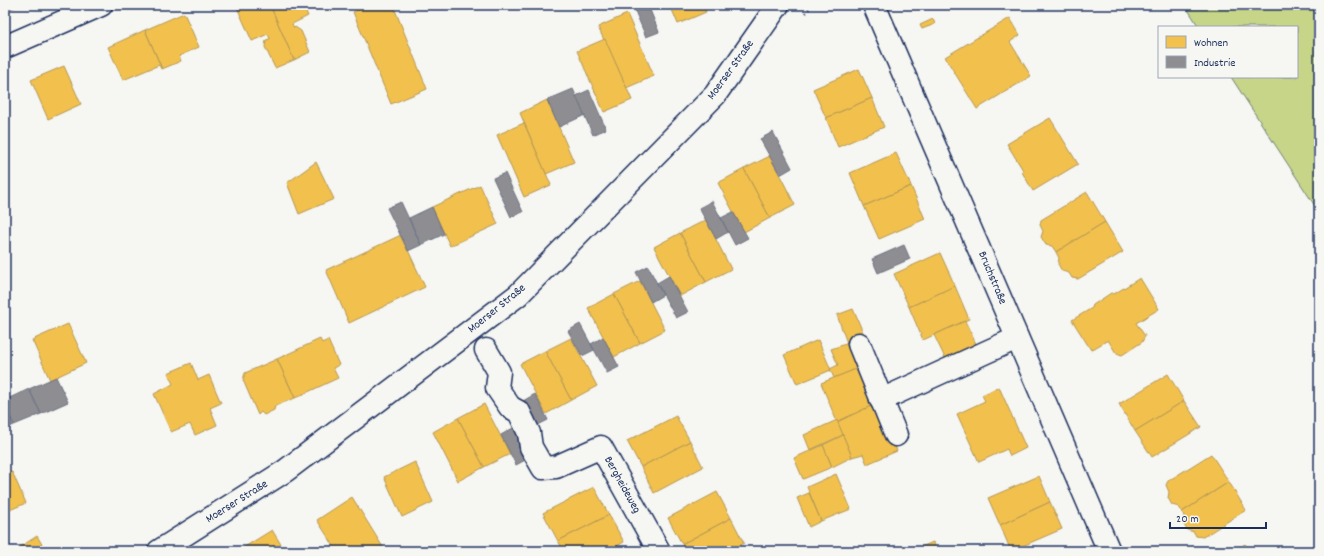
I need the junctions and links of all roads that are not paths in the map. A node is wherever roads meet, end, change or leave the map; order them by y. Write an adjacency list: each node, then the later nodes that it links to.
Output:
1 (101, 5): 4 (street)
2 (778, 5): 10 (street, Moerser Straße)
3 (874, 5): 5 (street, Bruchstraße)
4 (5, 47)
5 (1017, 338): 8 (street); 12 (street, Bruchstraße)
6 (859, 344): 8 (street)
7 (486, 350): 11 (street, Bergheideweg)
8 (881, 400): 9 (street)
9 (896, 435)
10 (159, 551)
11 (658, 551)
12 (1109, 551)

